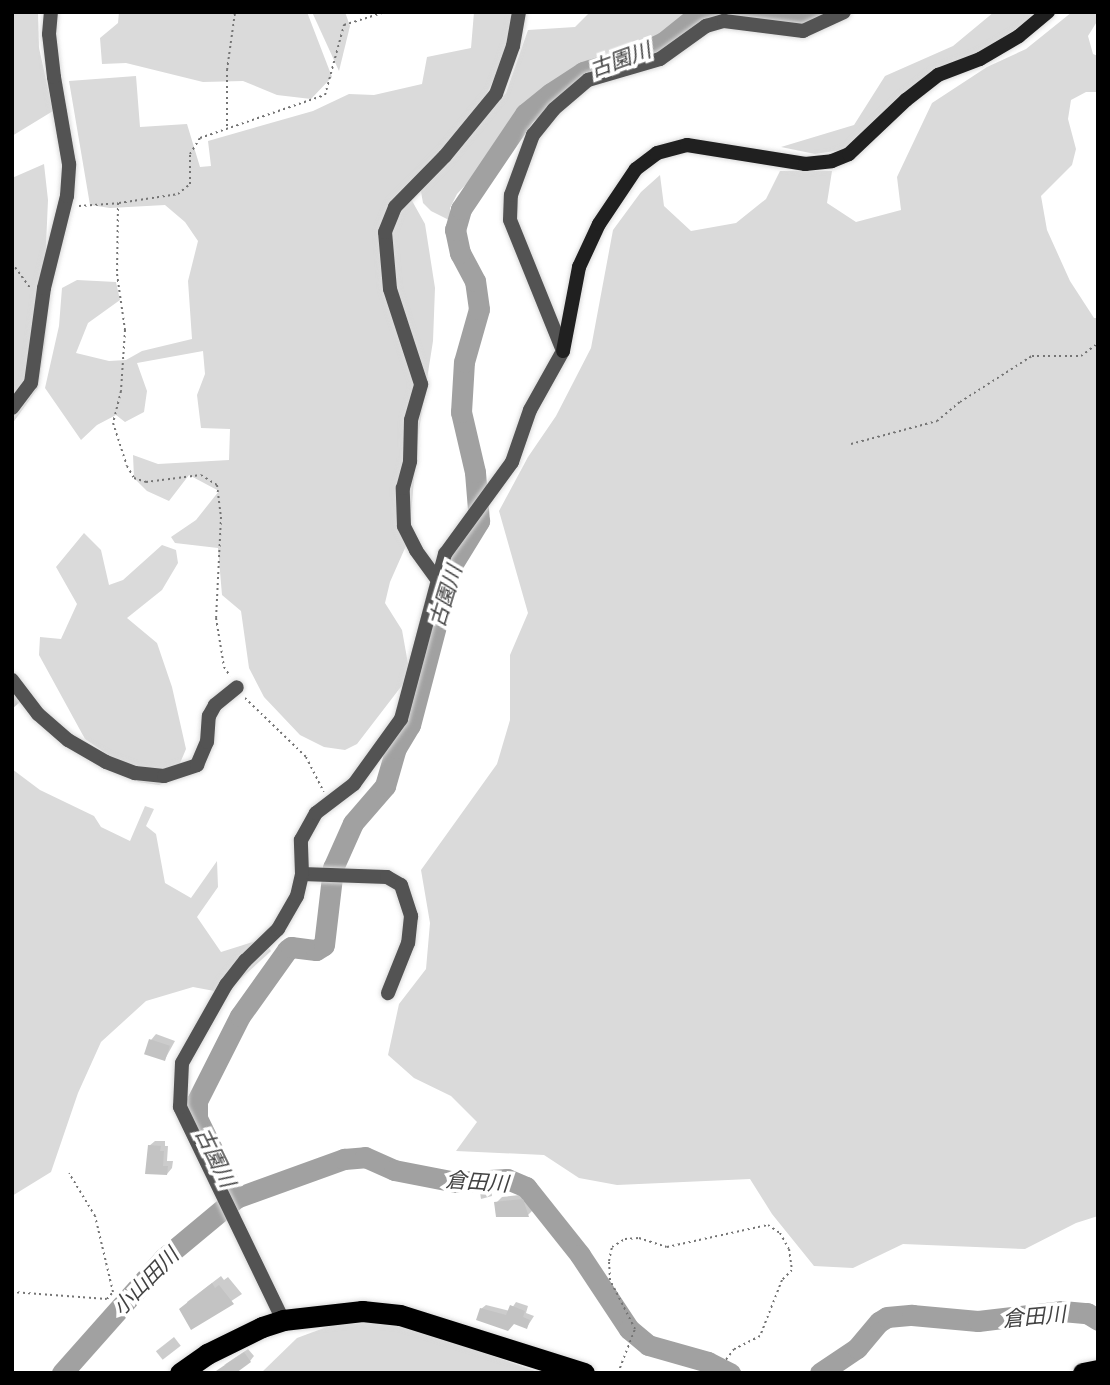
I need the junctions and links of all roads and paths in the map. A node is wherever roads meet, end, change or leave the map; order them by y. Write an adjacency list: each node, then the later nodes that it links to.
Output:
1 (51, 12): 9 (street)
2 (235, 12): 7 (path)
3 (385, 12): 7 (path)
4 (519, 12): 16 (street)
5 (844, 12): 13 (street)
6 (1048, 12): 13 (street)
7 (227, 128): 8 (path)
8 (118, 203): 9 (path); 18 (path)
9 (66, 207): 11 (street)
10 (12, 263): 11 (path)
11 (43, 301): 14 (street)
12 (1098, 343): 15 (path)
13 (563, 351): 16 (street)
14 (12, 408)
15 (851, 444)
16 (436, 578): 19 (street)
17 (12, 680): 18 (street)
18 (237, 687): 19 (path)
19 (329, 802): 20 (street)
20 (302, 874): 21 (street); 24 (street)
21 (388, 993)
22 (69, 1173): 23 (path)
23 (12, 1292)
24 (283, 1320): 27 (highway); 28 (highway)
25 (725, 1361): 29 (path)
26 (1098, 1370): 30 (highway)
27 (187, 1371)
28 (584, 1373)
29 (618, 1373)
30 (1083, 1373)

